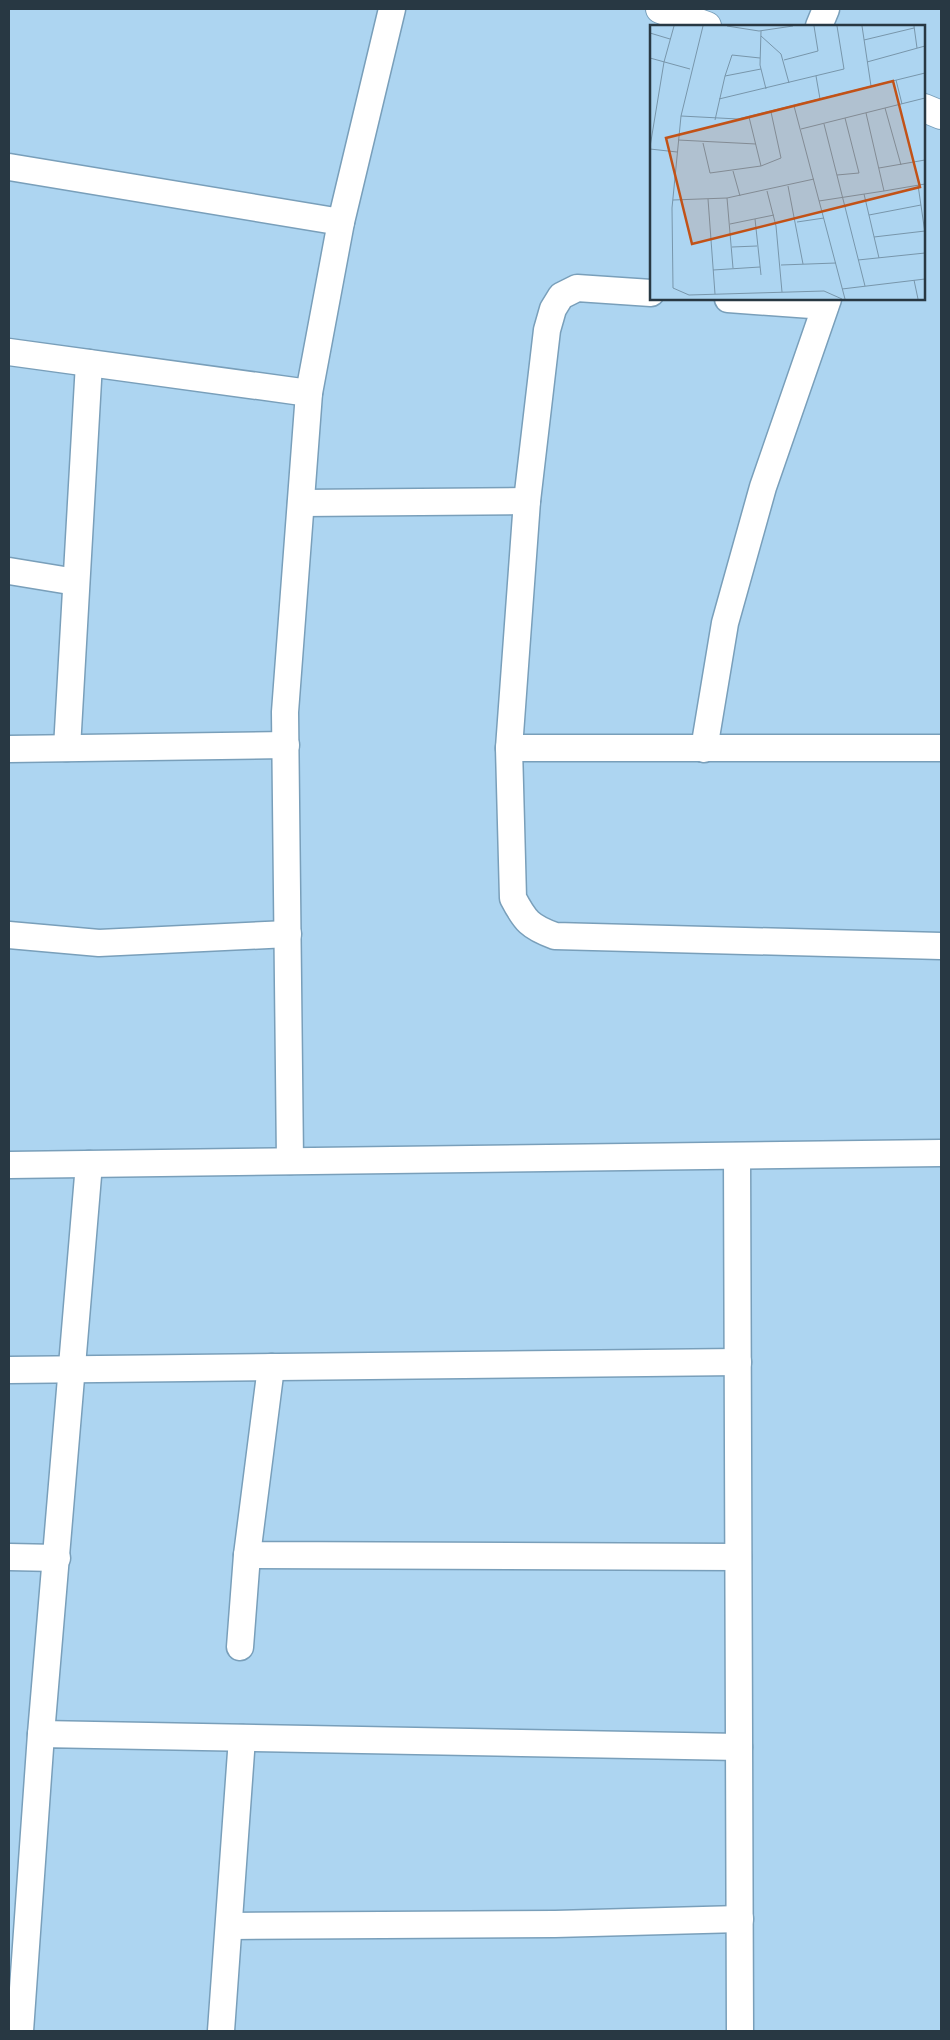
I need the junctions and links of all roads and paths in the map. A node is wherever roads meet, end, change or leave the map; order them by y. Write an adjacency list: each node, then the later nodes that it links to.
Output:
1 (392, 9): 9 (street)
2 (660, 9): 4 (main road)
3 (826, 9): 5 (street)
4 (704, 25)
5 (819, 25)
6 (925, 108): 7 (main road)
7 (941, 115)
8 (9, 167): 9 (street)
9 (341, 222): 15 (street)
10 (650, 293): 16 (street)
11 (761, 300): 12 (street)
12 (827, 302): 25 (street)
13 (9, 352): 14 (street)
14 (89, 363): 15 (street); 19 (street)
15 (309, 393): 17 (street)
16 (527, 501): 17 (street); 23 (street)
17 (301, 503): 20 (street)
18 (9, 571): 19 (street)
19 (76, 582): 22 (street)
20 (286, 745): 22 (street); 26 (street)
21 (9, 748): 22 (street)
22 (66, 748)
23 (509, 748): 25 (street); 28 (street)
24 (941, 748): 25 (street)
25 (704, 749)
26 (288, 934): 27 (street); 31 (street)
27 (9, 935)
28 (941, 946)
29 (941, 1154): 30 (street)
30 (737, 1156): 31 (street); 34 (street)
31 (290, 1161): 32 (street)
32 (89, 1164): 33 (street); 37 (street)
33 (9, 1165)
34 (738, 1362): 35 (street); 40 (street)
35 (271, 1368): 37 (street); 38 (street)
36 (9, 1370): 37 (street)
37 (73, 1370): 41 (street)
38 (247, 1555): 40 (street); 42 (street)
39 (9, 1557): 41 (street)
40 (738, 1557): 45 (street)
41 (57, 1558): 43 (street)
42 (240, 1647)
43 (42, 1734): 44 (street); 48 (street)
44 (242, 1738): 45 (street); 47 (street)
45 (739, 1747): 46 (street)
46 (740, 1919): 47 (street); 50 (street)
47 (229, 1926): 49 (street)
48 (9, 2030)
49 (221, 2031)
50 (740, 2031)

